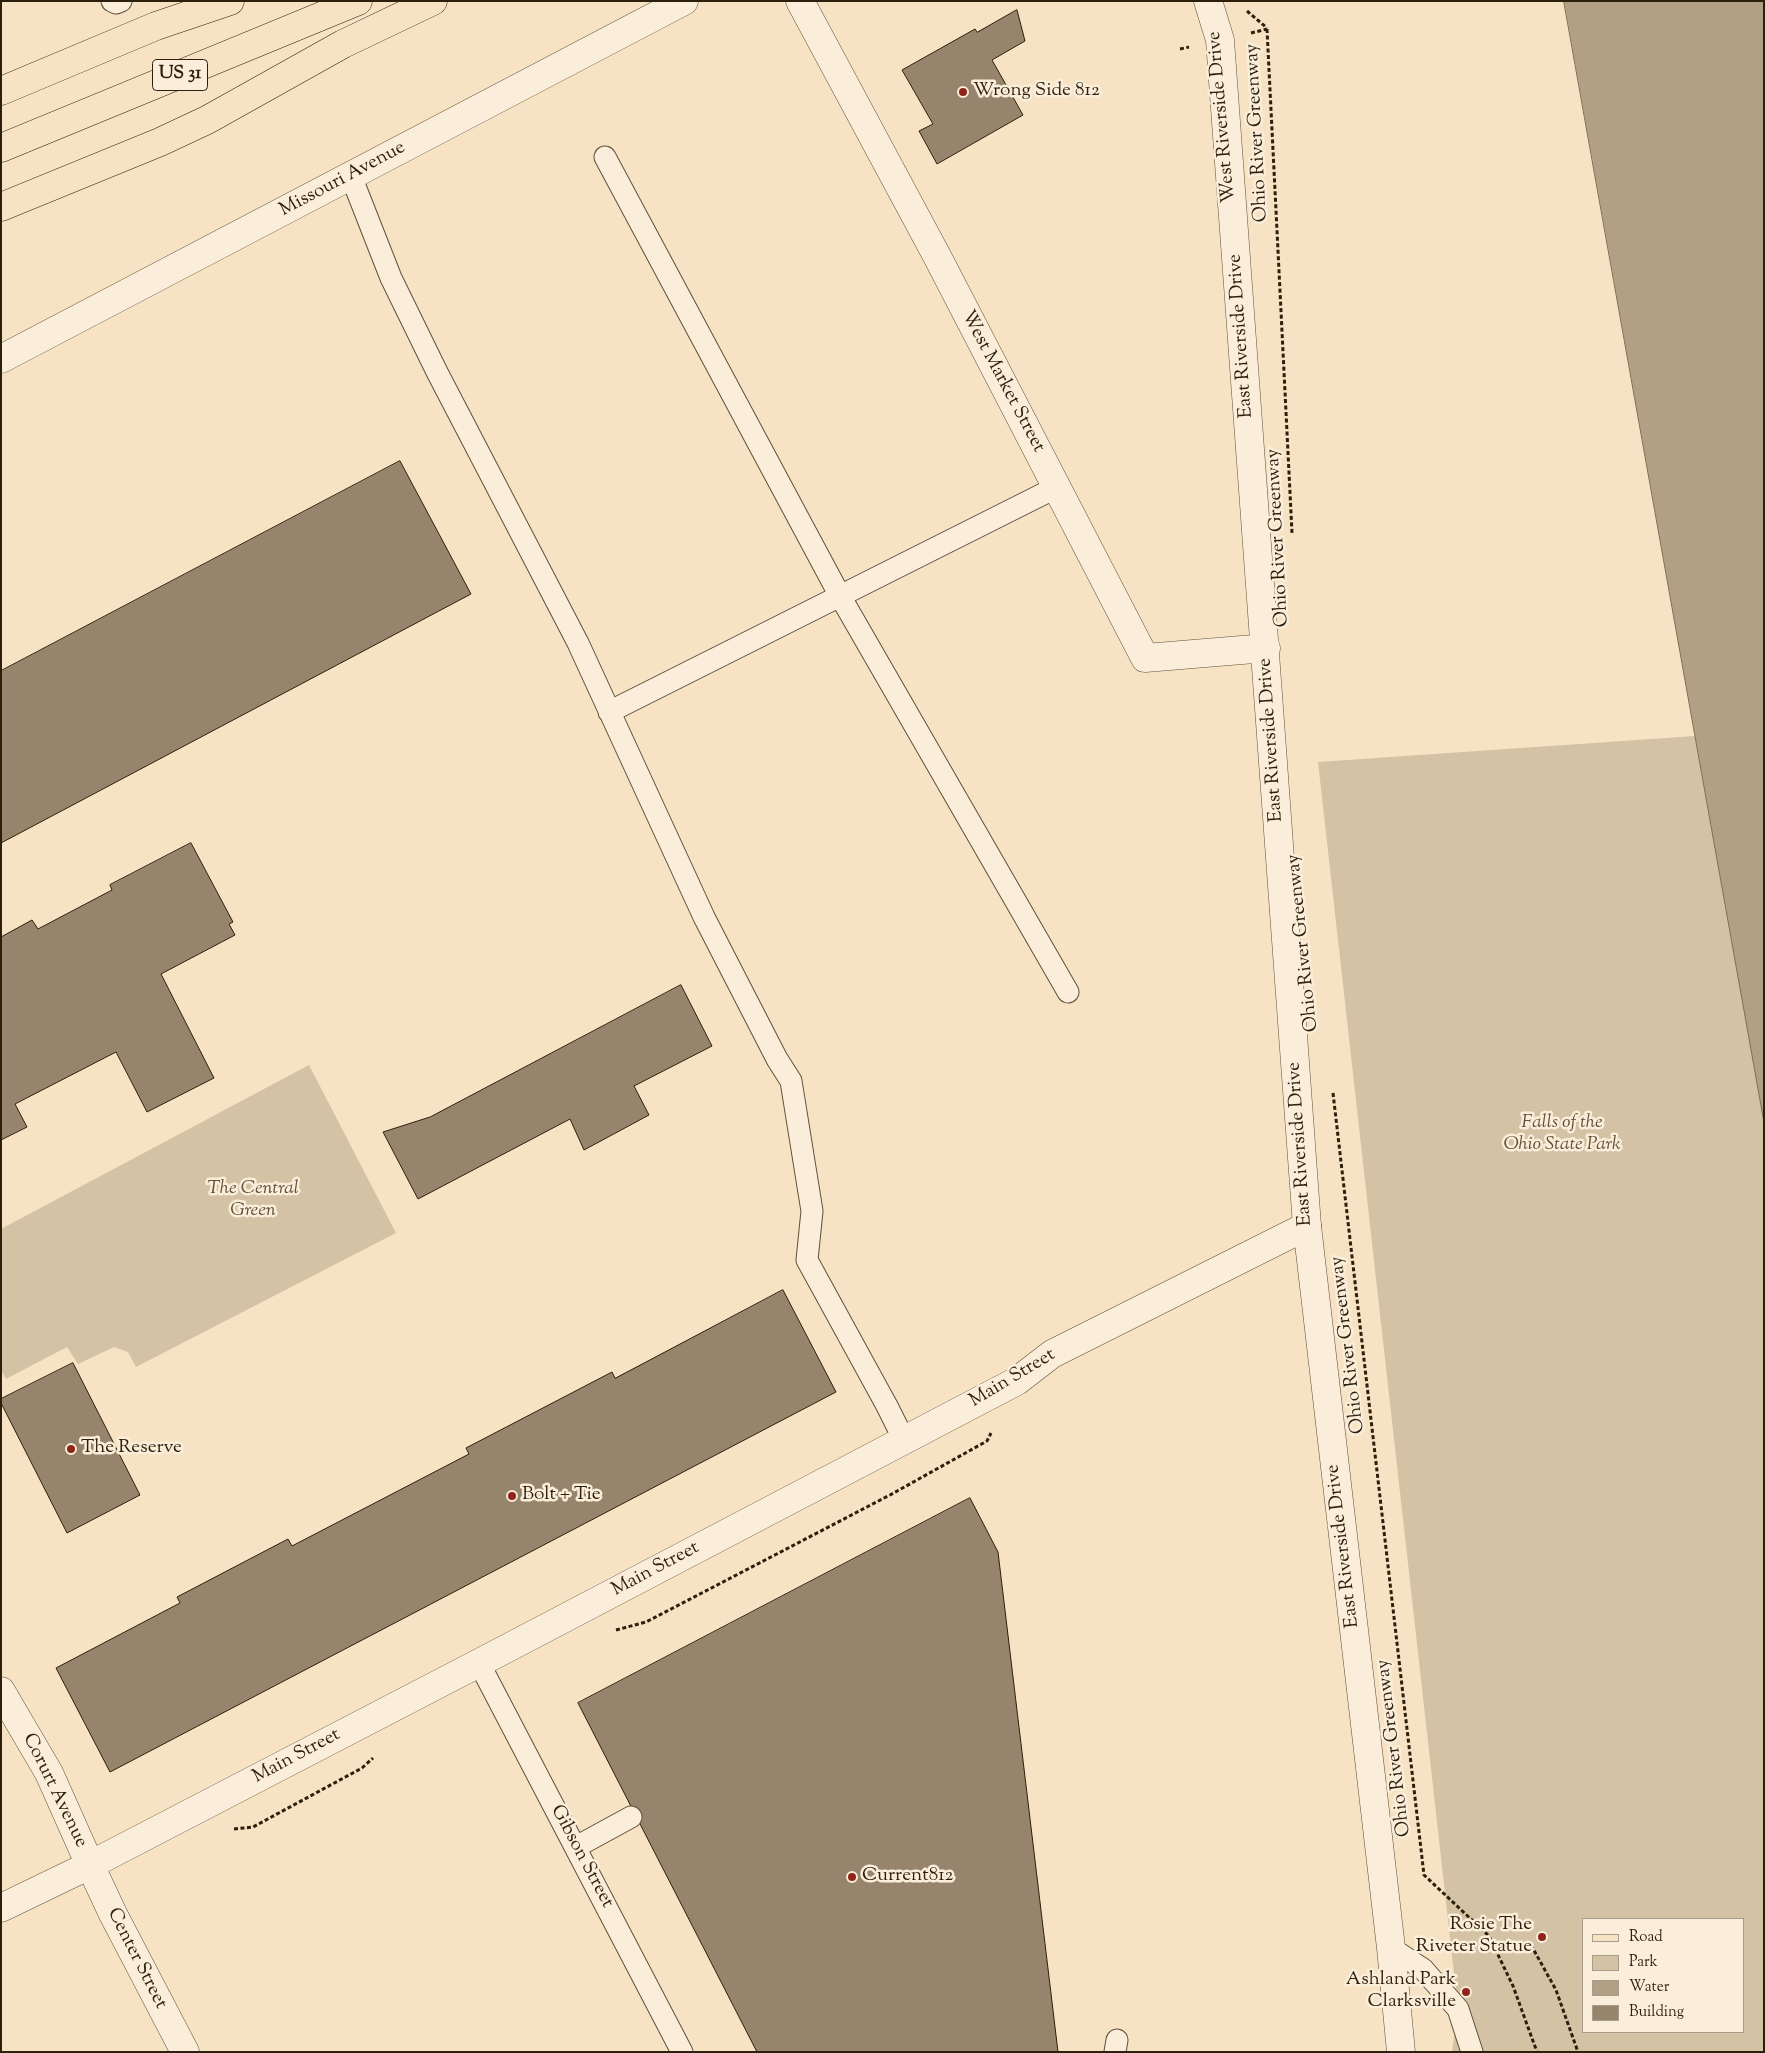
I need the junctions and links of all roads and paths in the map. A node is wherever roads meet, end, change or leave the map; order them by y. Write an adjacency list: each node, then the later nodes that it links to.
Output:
1 (112, 1): 2 (lane)
2 (121, 1)
3 (230, 1): 10 (main road)
4 (358, 1): 11 (main road, US 31)
5 (433, 1): 14 (main road)
6 (684, 1): 13 (street, Missouri Avenue)
7 (800, 1): 17 (street, West Market Street)
8 (1208, 1): 15 (street, West Riverside Drive)
9 (1242, 7): 18 (path, Ohio River Greenway)
10 (1, 91)
11 (1, 148)
12 (605, 157): 19 (lane)
13 (351, 176): 16 (street, Missouri Avenue); 21 (lane)
14 (1, 207)
15 (1234, 233): 20 (street, East Riverside Drive)
16 (1, 360)
17 (1057, 487): 19 (lane); 20 (street, West Market Street)
18 (1292, 539)
19 (840, 596): 21 (lane); 22 (lane)
20 (1266, 648): 24 (street, East Riverside Drive)
21 (609, 712): 25 (lane)
22 (1068, 992)
23 (1332, 1083): 40 (path, Ohio River Greenway)
24 (1307, 1226): 25 (street, Main Street); 35 (street, East Riverside Drive)
25 (904, 1440): 28 (street, Main Street)
26 (987, 1441): 27 (path)
27 (610, 1631)
28 (479, 1663): 31 (lane, Gibson Street); 32 (street, Main Street)
29 (1, 1691): 32 (street, Corurt Avenue)
30 (631, 1817): 31 (lane)
31 (576, 1847): 37 (lane, Gibson Street)
32 (90, 1864): 33 (street, Main Street); 36 (street, Center Street)
33 (1, 1908)
34 (1531, 1945): 41 (path)
35 (1391, 1948): 38 (street, East Riverside Drive); 39 (lane)
36 (185, 2052)
37 (682, 2052)
38 (1401, 2052)
39 (1472, 2052)
40 (1537, 2052)
41 (1578, 2052)

